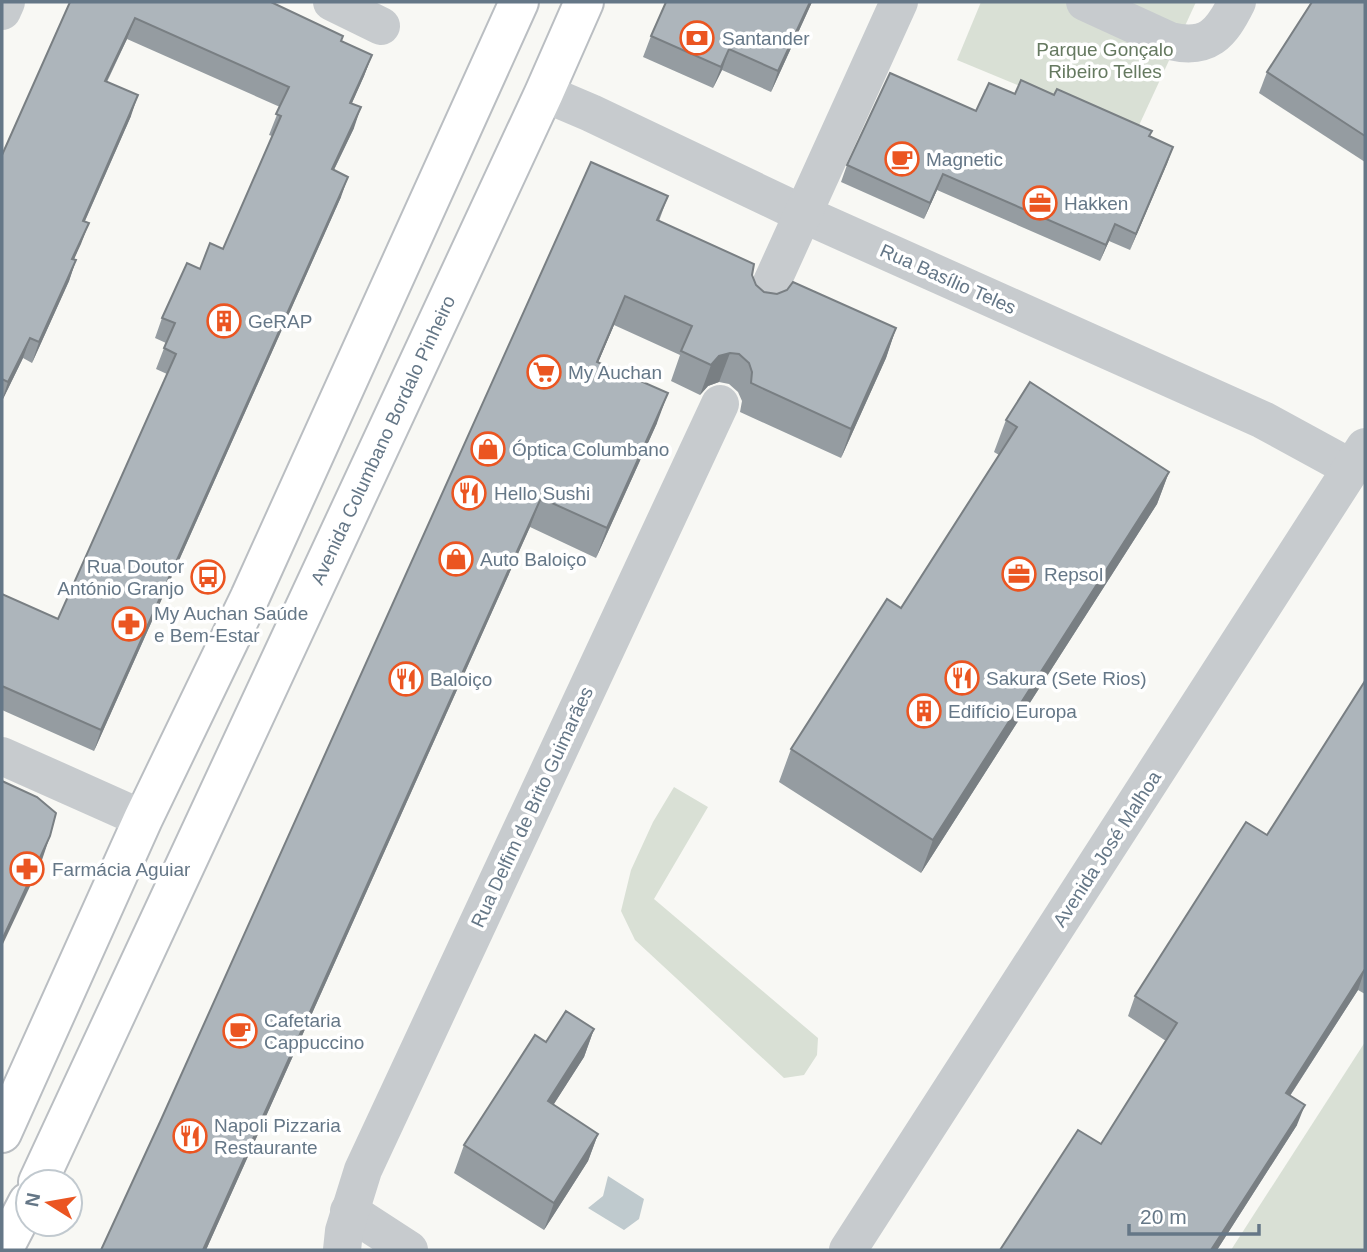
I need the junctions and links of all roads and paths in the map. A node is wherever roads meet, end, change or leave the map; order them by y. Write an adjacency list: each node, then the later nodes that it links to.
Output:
1 (6, 2): 8 (street)
2 (332, 2): 9 (street)
3 (519, 2): 10 (main road)
4 (584, 2): 11 (main road, Avenida Columbano Bordalo Pinheiro)
5 (899, 2): 12 (street)
6 (1085, 2): 7 (street)
7 (1237, 2)
8 (2, 11)
9 (381, 26)
10 (487, 70): 11 (main road); 17 (main road)
11 (544, 93): 12 (street, Rua Basílio Teles); 19 (main road, Avenida Columbano Bordalo Pinheiro)
12 (803, 214): 13 (street); 15 (street, Rua Basílio Teles)
13 (763, 302)
14 (720, 404): 20 (street, Rua Delfim de Brito Guimarães)
15 (1358, 458): 25 (street, Avenida José Malhoa)
16 (2, 756): 17 (street)
17 (143, 819): 18 (main road)
18 (2, 1133)
19 (45, 1168)
20 (349, 1211): 23 (street, Rua Delfim de Brito Guimarães); 24 (street)
21 (14, 1229): 22 (main road)
22 (3, 1250)
23 (342, 1250)
24 (409, 1250)
25 (848, 1250)

